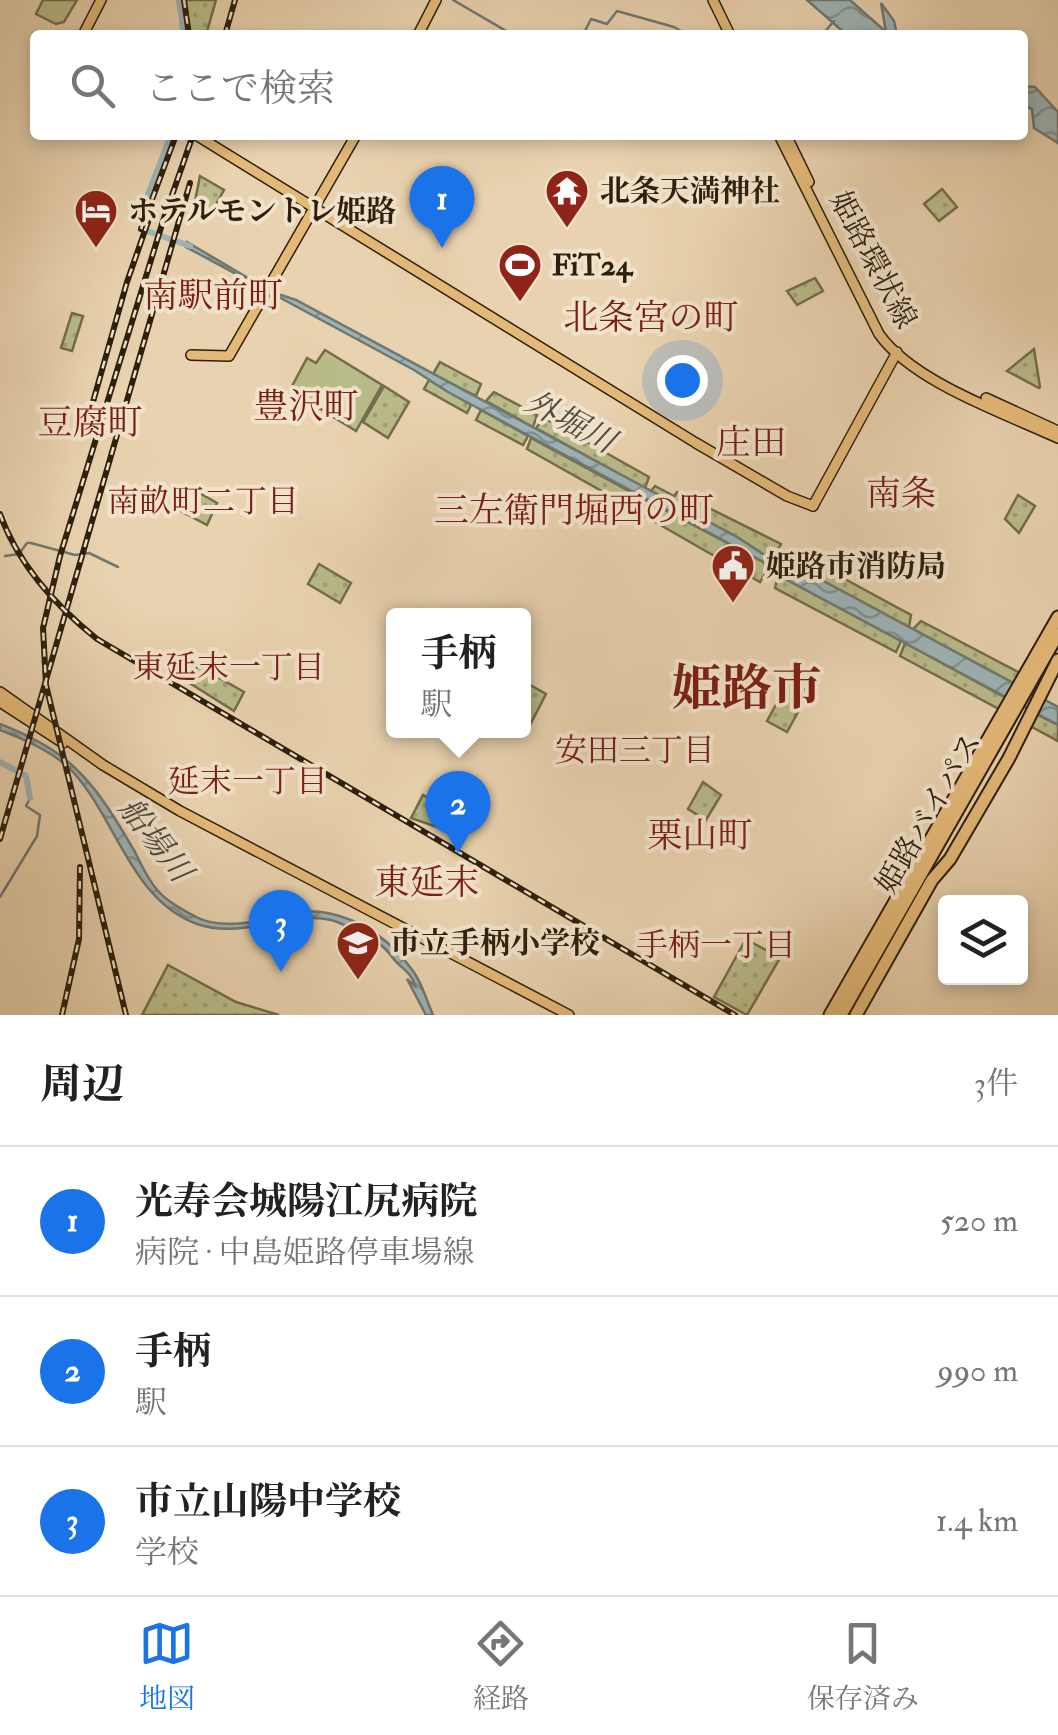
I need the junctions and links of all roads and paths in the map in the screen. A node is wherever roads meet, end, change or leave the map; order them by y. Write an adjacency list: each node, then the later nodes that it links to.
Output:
1 (101, 0): 4 (main road)
2 (436, 0): 5 (main road)
3 (716, 0): 6 (main road)
4 (85, 30)
5 (421, 30)
6 (731, 30)
7 (205, 140): 11 (main road)
8 (214, 140): 11 (main road)
9 (353, 140): 11 (main road)
10 (786, 140): 12 (main road, 姫路環状線)
11 (316, 204): 12 (main road); 13 (main road)
12 (897, 352): 14 (main road)
13 (190, 355)
14 (1058, 435)
15 (1058, 617): 18 (highway)
16 (1058, 634): 18 (highway, 姫路バイパス)
17 (1056, 654): 22 (highway); 22 (highway); 25 (highway, 姫路バイパス)
18 (1030, 674): 21 (highway); 21 (highway); 25 (highway, 姫路バイパス)
19 (0, 692): 23 (main road)
20 (0, 702): 23 (main road)
21 (921, 857): 25 (highway); 25 (highway)
22 (942, 868): 25 (highway); 25 (highway)
23 (496, 977): 24 (main road)
24 (569, 1015)
25 (845, 1015)

